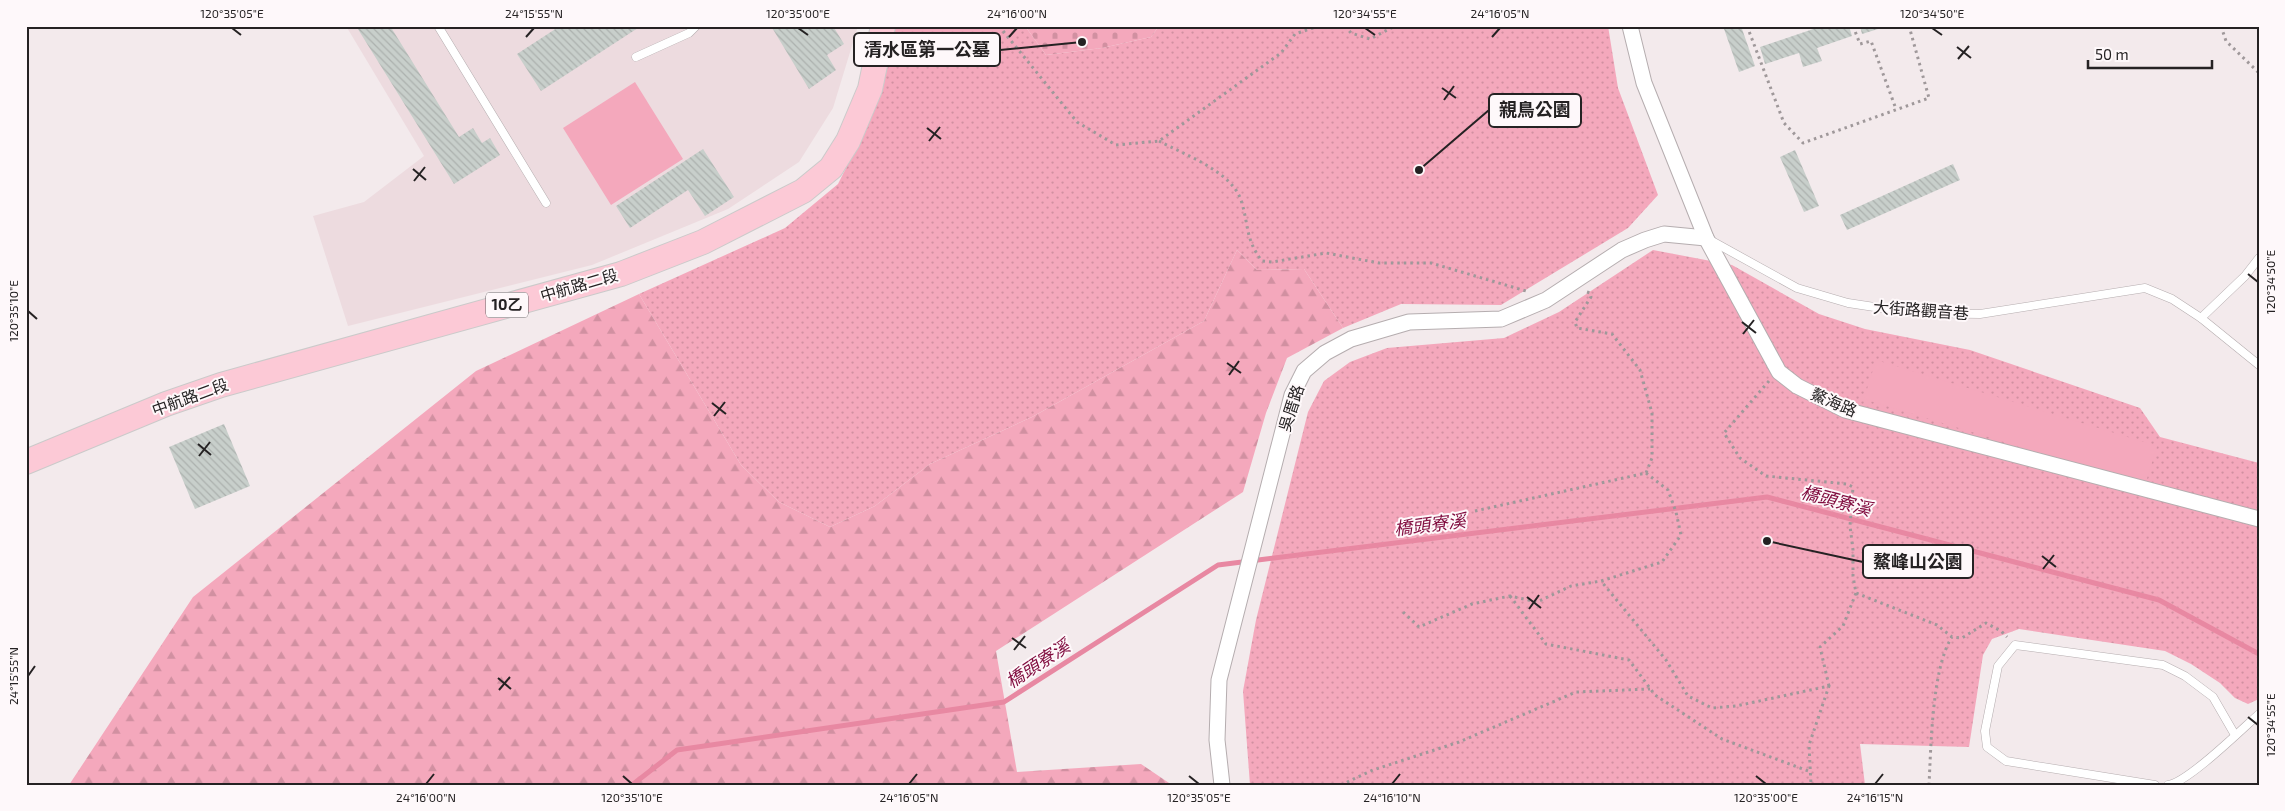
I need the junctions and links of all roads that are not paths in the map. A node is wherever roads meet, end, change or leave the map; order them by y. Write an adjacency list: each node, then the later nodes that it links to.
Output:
1 (438, 26): 6 (lane)
2 (696, 26): 5 (lane)
3 (883, 26): 11 (main road, 中航路二段 / 10乙)
4 (1630, 26): 7 (street, 鰲海路)
5 (636, 57)
6 (546, 203)
7 (1706, 238): 9 (lane, 大街路觀音巷); 12 (street, 鰲海路); 15 (street, 吳厝路)
8 (2259, 258): 9 (lane)
9 (2201, 318): 10 (lane, 大街路觀音巷)
10 (2259, 365)
11 (26, 462)
12 (2259, 518)
13 (2259, 714): 14 (lane)
14 (2235, 735): 16 (lane); 17 (lane)
15 (1222, 785)
16 (2155, 785)
17 (2168, 785)

